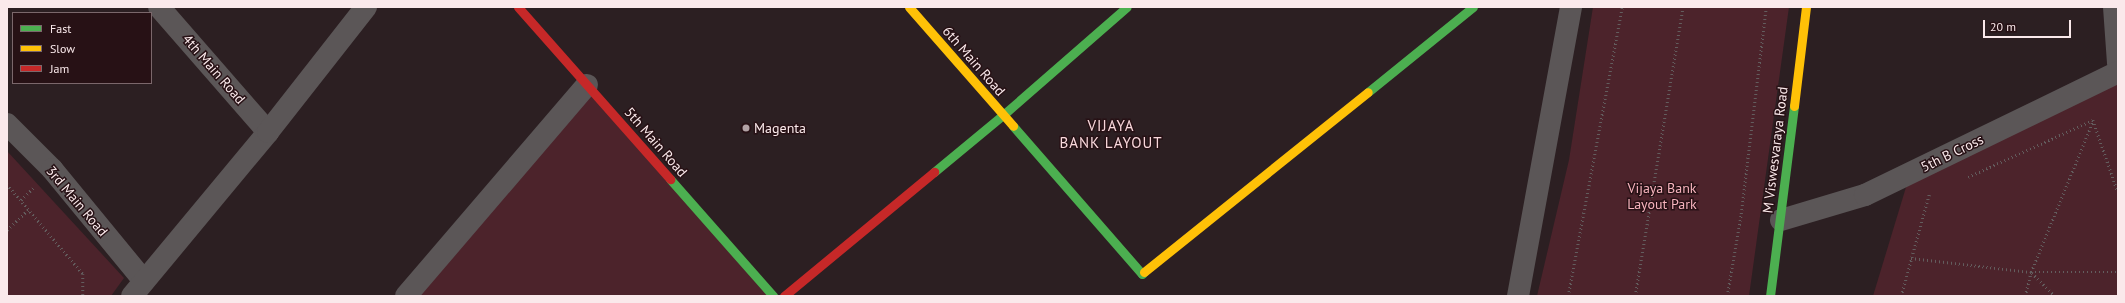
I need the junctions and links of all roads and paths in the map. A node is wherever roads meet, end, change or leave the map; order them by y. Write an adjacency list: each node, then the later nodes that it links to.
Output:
1 (160, 7): 19 (street, 4th Main Road)
2 (366, 7): 19 (street)
3 (518, 7): 15 (street, 5th Main Road)
4 (909, 7): 16 (street, 6th Main Road)
5 (1127, 7): 16 (street)
6 (1473, 7): 16 (street, 6th Main Road)
7 (1572, 7): 35 (street)
8 (1622, 7): 36 (path)
9 (1684, 7): 37 (path)
10 (1766, 7): 38 (path)
11 (1806, 7): 25 (street, M Viswesvaraya Road)
12 (2114, 7): 13 (street)
13 (2118, 63)
14 (2118, 72): 25 (street, 5th B Cross)
15 (587, 85): 32 (street); 33 (street, 5th Main Road)
16 (1003, 115): 34 (street)
17 (2093, 120): 20 (path); 23 (path); 28 (path)
18 (7, 124): 30 (street, 3rd Main Road)
19 (268, 132): 30 (street)
20 (1964, 178)
21 (7, 184): 24 (path)
22 (1936, 191): 27 (path)
23 (2118, 192)
24 (29, 209): 26 (path); 31 (path)
25 (1781, 220): 39 (street, M Viswesvaraya Road)
26 (7, 230)
27 (1911, 258): 28 (path); 40 (path)
28 (2032, 272): 29 (path); 41 (path); 42 (path)
29 (2118, 272)
30 (138, 288)
31 (83, 296)
32 (406, 296)
33 (773, 296)
34 (784, 296)
35 (1518, 296)
36 (1568, 296)
37 (1635, 296)
38 (1728, 296)
39 (1770, 296)
40 (1901, 296)
41 (2025, 296)
42 (2055, 296)

